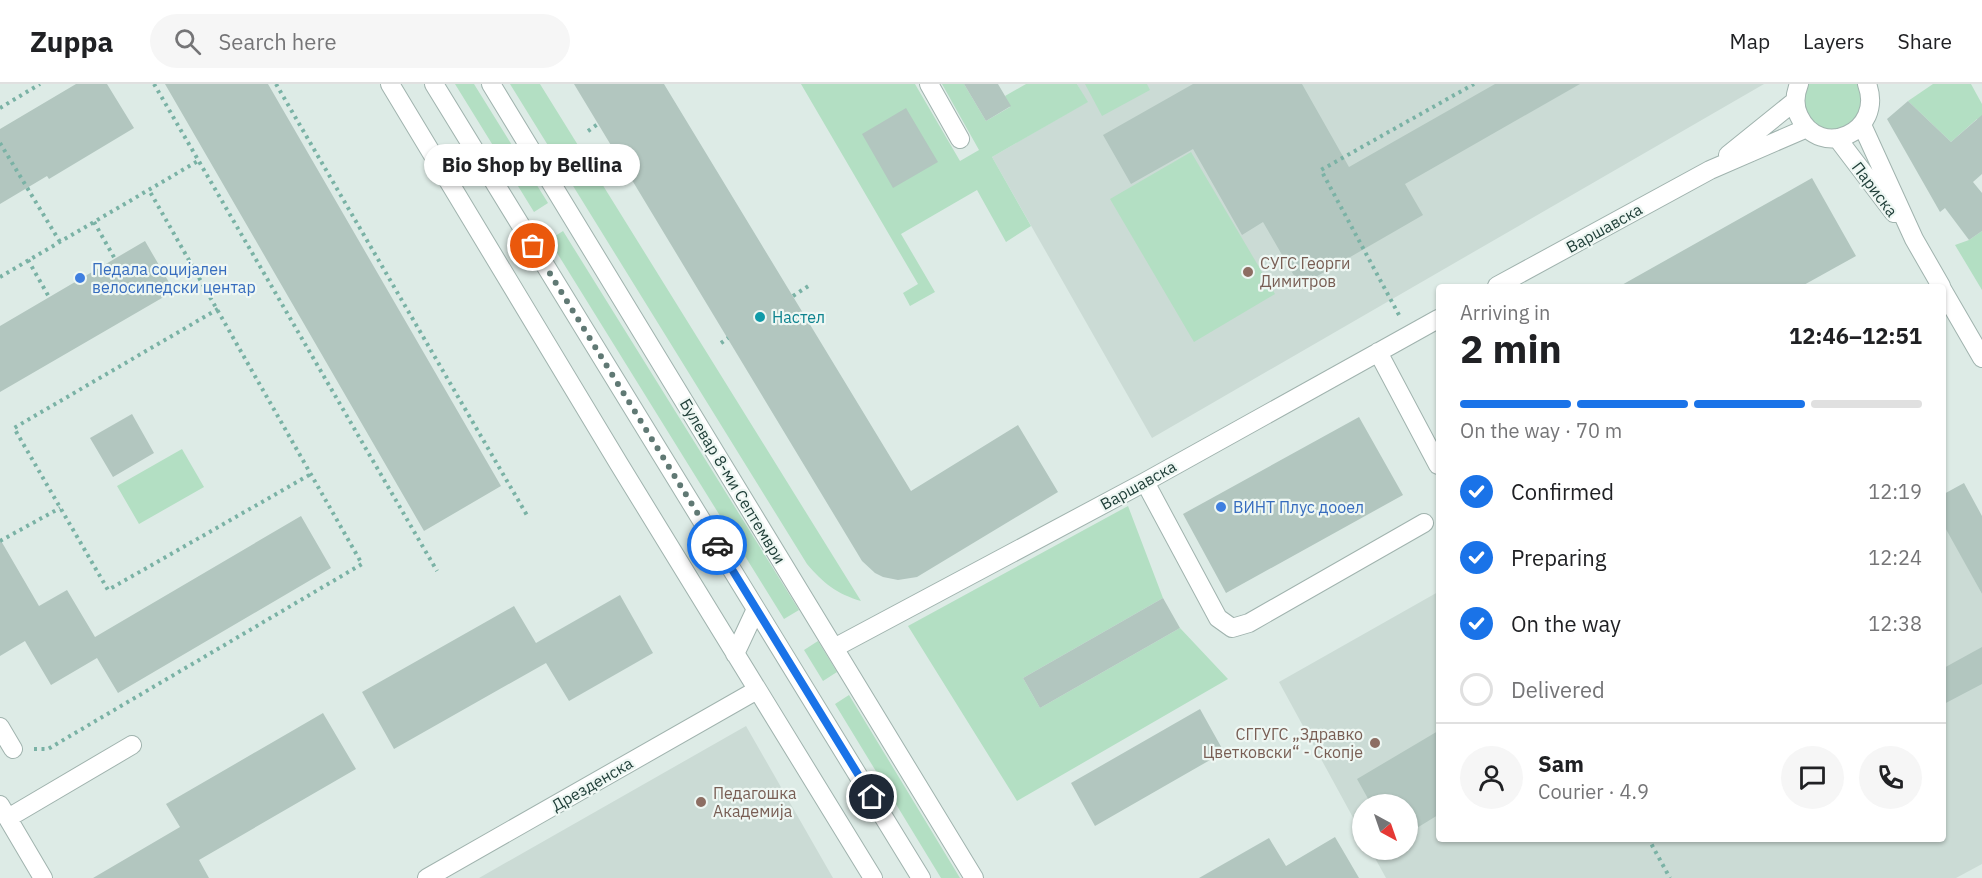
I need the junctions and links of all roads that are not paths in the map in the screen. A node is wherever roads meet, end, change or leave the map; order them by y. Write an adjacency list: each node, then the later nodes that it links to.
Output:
1 (390, 84): 24 (street)
2 (434, 84): 22 (street)
3 (491, 84): 23 (street, Булевар 8-ми Септември)
4 (929, 84): 10 (street)
5 (1874, 87): 7 (street)
6 (1797, 92): 8 (street); 11 (street, Варшавска)
7 (1862, 124): 9 (street); 12 (street, Париска)
8 (1807, 128): 9 (street); 11 (street, Варшавска)
9 (1837, 138): 12 (street, Париска)
10 (960, 139)
11 (1710, 170): 13 (street, Варшавска)
12 (1914, 239): 14 (street, Париска)
13 (1501, 284)
14 (1940, 284)
15 (1946, 295): 18 (street, Париска)
16 (1436, 320): 17 (street, Варшавска)
17 (1378, 352): 19 (street); 20 (street, Варшавска)
18 (1982, 358)
19 (1436, 461)
20 (1145, 482): 21 (street); 23 (street, Варшавска)
21 (1424, 523)
22 (756, 609): 24 (street); 30 (street)
23 (834, 648): 34 (street, Булевар 8-ми Септември)
24 (735, 654): 25 (street)
25 (757, 690): 32 (street, Дрезденска); 33 (street)
26 (0, 727): 28 (street)
27 (132, 745): 29 (street)
28 (13, 749)
29 (4, 812): 31 (street)
30 (917, 876)
31 (43, 878)
32 (427, 878)
33 (873, 878)
34 (974, 878)

